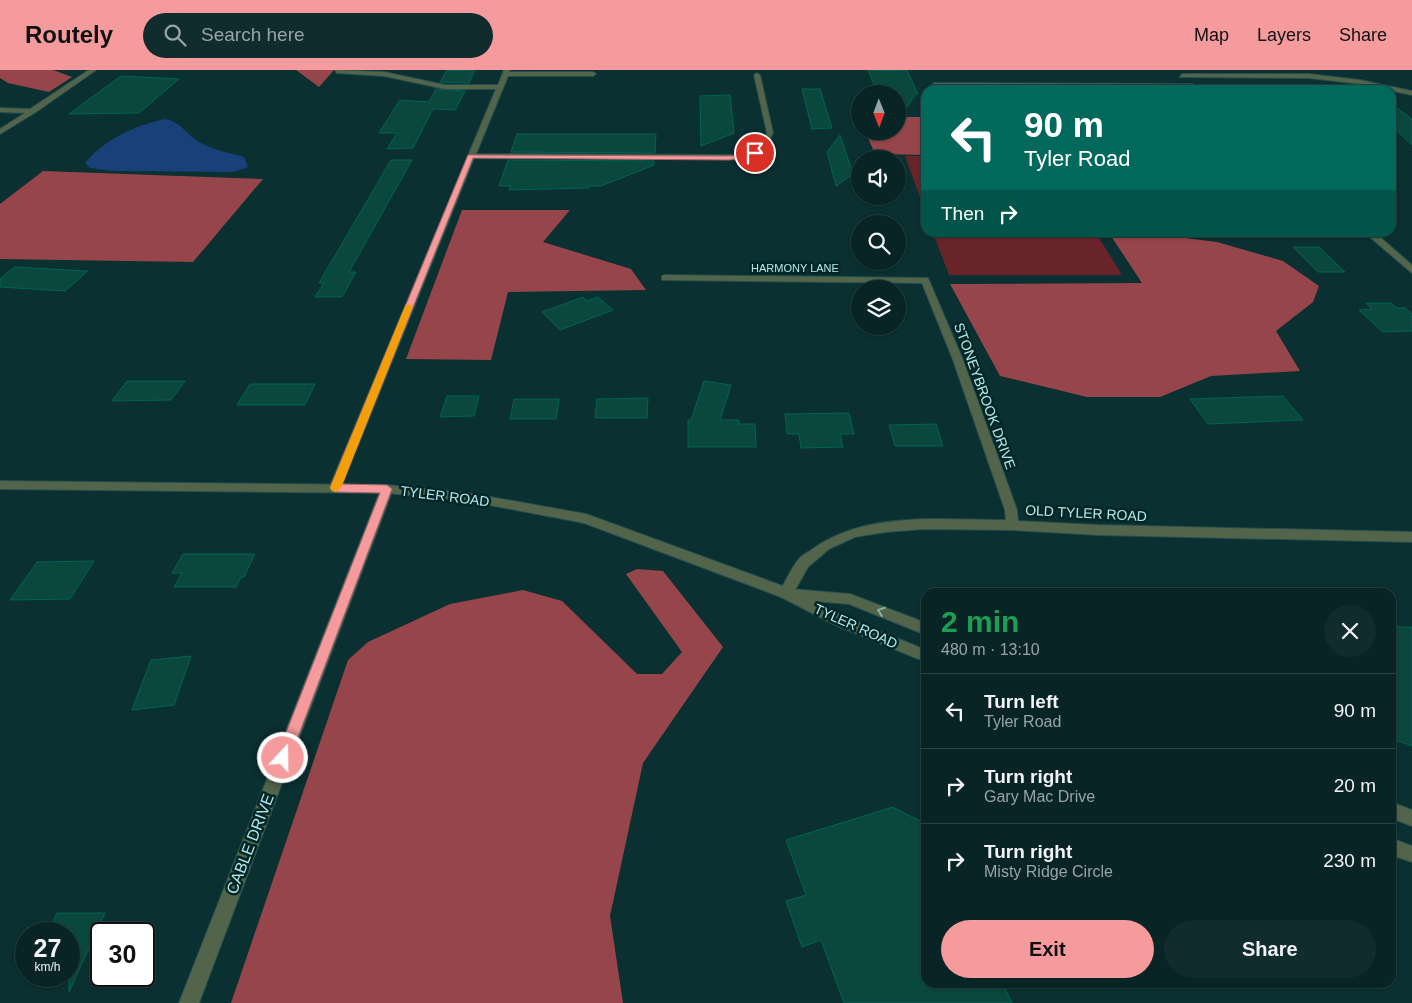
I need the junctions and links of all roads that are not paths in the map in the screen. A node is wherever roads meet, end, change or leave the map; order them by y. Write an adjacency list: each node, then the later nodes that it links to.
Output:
1 (93, 70): 16 (street)
2 (1175, 70): 7 (street)
3 (337, 71): 12 (street)
4 (506, 72): 5 (street); 12 (street)
5 (593, 74)
6 (757, 75): 18 (street)
7 (1182, 76): 10 (street); 11 (street)
8 (934, 84): 9 (street)
9 (999, 85)
10 (1192, 85)
11 (1374, 85)
12 (499, 87): 18 (street)
13 (1396, 90): 14 (street)
14 (1412, 93)
15 (0, 110): 16 (street)
16 (34, 111): 17 (street)
17 (0, 132)
18 (470, 156): 24 (street)
19 (1374, 237): 20 (street)
20 (1412, 270)
21 (665, 278): 22 (street, HARMONY LANE)
22 (925, 280): 26 (street, STONEYBROOK DRIVE)
23 (0, 485): 24 (street, TYLER ROAD)
24 (335, 488): 25 (street, TYLER ROAD)
25 (387, 489): 28 (street, TYLER ROAD); 35 (street, CABLE DRIVE)
26 (1012, 525): 27 (street, OLD TYLER ROAD); 28 (street, OLD TYLER ROAD)
27 (1412, 537)
28 (786, 593): 29 (street, TYLER ROAD, one-way to 28); 30 (street, TYLER ROAD)
29 (921, 627)
30 (921, 654)
31 (1396, 812): 32 (street)
32 (1412, 818)
33 (1396, 848): 34 (street)
34 (1412, 854)
35 (189, 1003)

